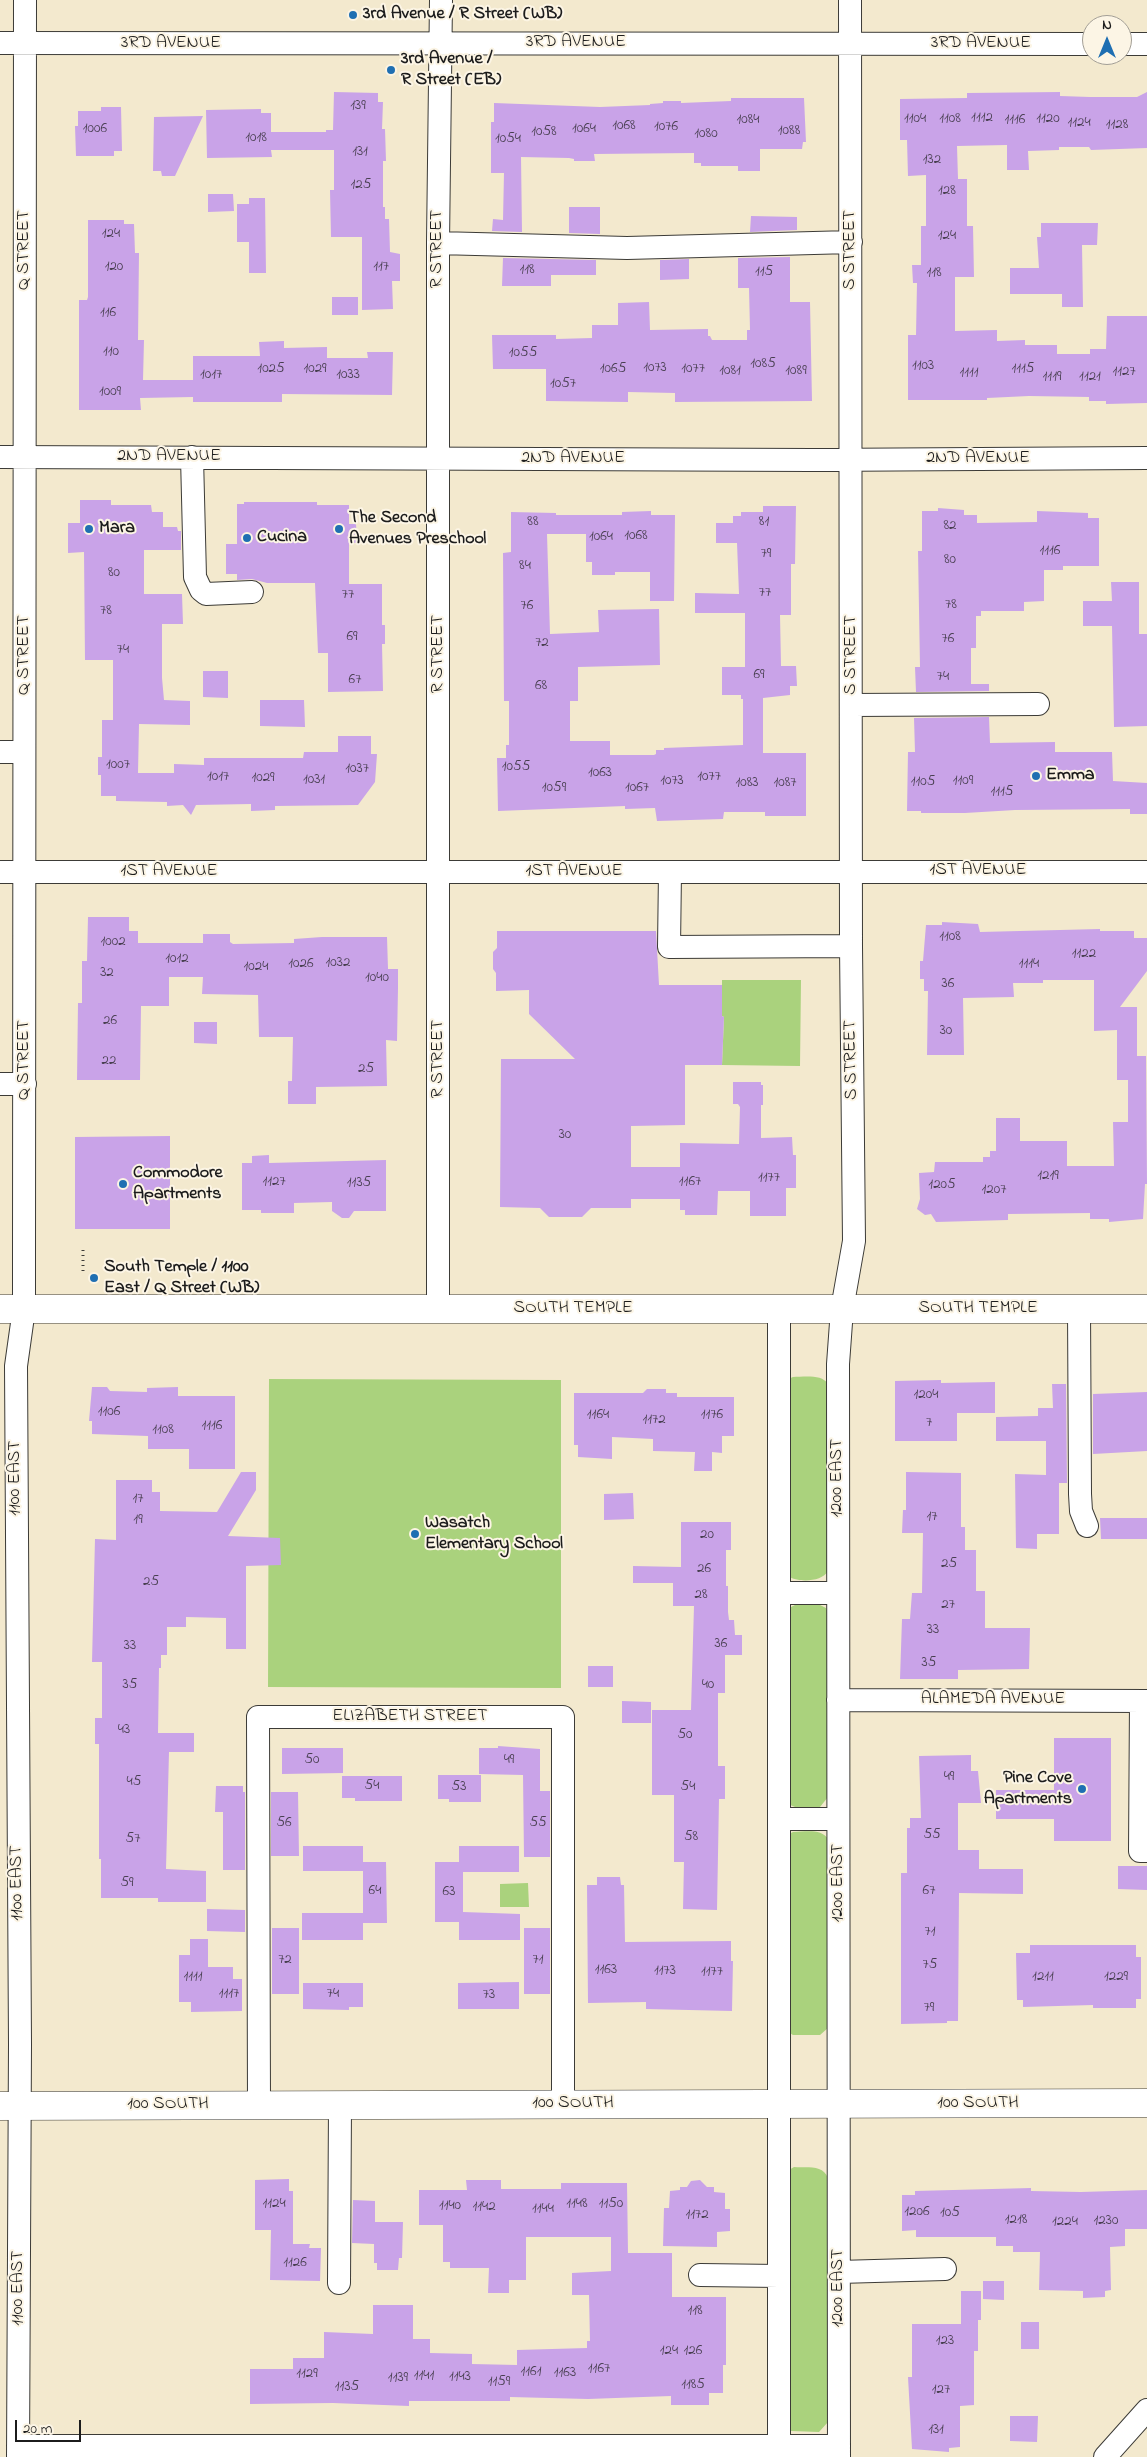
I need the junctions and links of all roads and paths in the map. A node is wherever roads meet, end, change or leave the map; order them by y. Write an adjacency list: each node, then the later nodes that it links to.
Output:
1 (25, 0): 5 (street, Q STREET)
2 (441, 0): 6 (street, R STREET)
3 (850, 0): 7 (street, S STREET)
4 (0, 43): 5 (street, 3RD AVENUE)
5 (25, 43): 6 (street, 3RD AVENUE); 14 (street, Q STREET)
6 (440, 43): 7 (street, 3RD AVENUE); 12 (street, R STREET)
7 (850, 43): 8 (street, 3RD AVENUE); 11 (street, S STREET)
8 (1082, 44)
9 (1132, 44): 10 (street)
10 (1147, 44)
11 (851, 242): 12 (street); 18 (street, S STREET)
12 (438, 243): 16 (street, R STREET)
13 (0, 457): 14 (street, 2ND AVENUE)
14 (25, 457): 15 (street, 2ND AVENUE); 23 (street, Q STREET)
15 (192, 457): 16 (street, 2ND AVENUE); 19 (street)
16 (438, 458): 18 (street, 2ND AVENUE); 25 (street, R STREET)
17 (1147, 458): 18 (street, 2ND AVENUE)
18 (852, 460): 21 (street, S STREET)
19 (252, 592)
20 (1038, 704): 21 (street)
21 (852, 705): 26 (street, S STREET)
22 (0, 752): 23 (street)
23 (24, 752): 24 (street, Q STREET)
24 (25, 871): 25 (street, 1ST AVENUE); 27 (street, 1ST AVENUE); 32 (street, Q STREET)
25 (439, 871): 28 (street, 1ST AVENUE); 35 (street, R STREET)
26 (851, 871): 28 (street, 1ST AVENUE); 29 (street, 1ST AVENUE); 30 (street, S STREET)
27 (0, 872)
28 (670, 872): 30 (street)
29 (1147, 872)
30 (851, 946): 36 (street, S STREET)
31 (0, 1084): 32 (street)
32 (25, 1084): 39 (street, Q STREET)
33 (84, 1250): 34 (path)
34 (84, 1271)
35 (438, 1308): 39 (main road, SOUTH TEMPLE); 40 (main road, SOUTH TEMPLE)
36 (842, 1309): 37 (main road, SOUTH TEMPLE); 40 (main road, SOUTH TEMPLE); 43 (street, 1200 EAST)
37 (1079, 1309): 38 (main road, SOUTH TEMPLE); 41 (street)
38 (1147, 1309)
39 (12, 1310): 44 (street, 1100 EAST)
40 (779, 1310): 42 (street)
41 (1087, 1526)
42 (779, 1593): 43 (street); 47 (street)
43 (838, 1593): 45 (street, 1200 EAST)
44 (8, 1680): 50 (street, 1100 EAST)
45 (838, 1700): 46 (street, ALAMEDA AVENUE); 48 (street, 1200 EAST)
46 (1144, 1700): 49 (street)
47 (780, 1819): 48 (street); 53 (street)
48 (838, 1819): 54 (street, 1200 EAST)
49 (1147, 1851)
50 (9, 1863): 57 (street, 1100 EAST)
51 (1147, 2103): 54 (main road, 100 SOUTH)
52 (563, 2104): 53 (main road, 100 SOUTH); 55 (street, ELIZABETH STREET); 56 (main road, 100 SOUTH)
53 (780, 2104): 54 (main road, 100 SOUTH); 61 (street)
54 (839, 2104): 59 (street, 1200 EAST)
55 (259, 2105): 56 (main road, 100 SOUTH); 57 (main road, 100 SOUTH)
56 (340, 2105): 62 (street)
57 (10, 2106): 63 (street, 1100 EAST)
58 (945, 2269): 59 (street)
59 (839, 2272): 67 (street, 1200 EAST)
60 (700, 2275): 61 (street)
61 (780, 2276): 66 (street)
62 (339, 2283)
63 (9, 2307): 65 (street, 1100 EAST)
64 (1147, 2410): 68 (street)
65 (18, 2451): 66 (street)
66 (780, 2452): 67 (street)
67 (839, 2452)
68 (1105, 2457)

